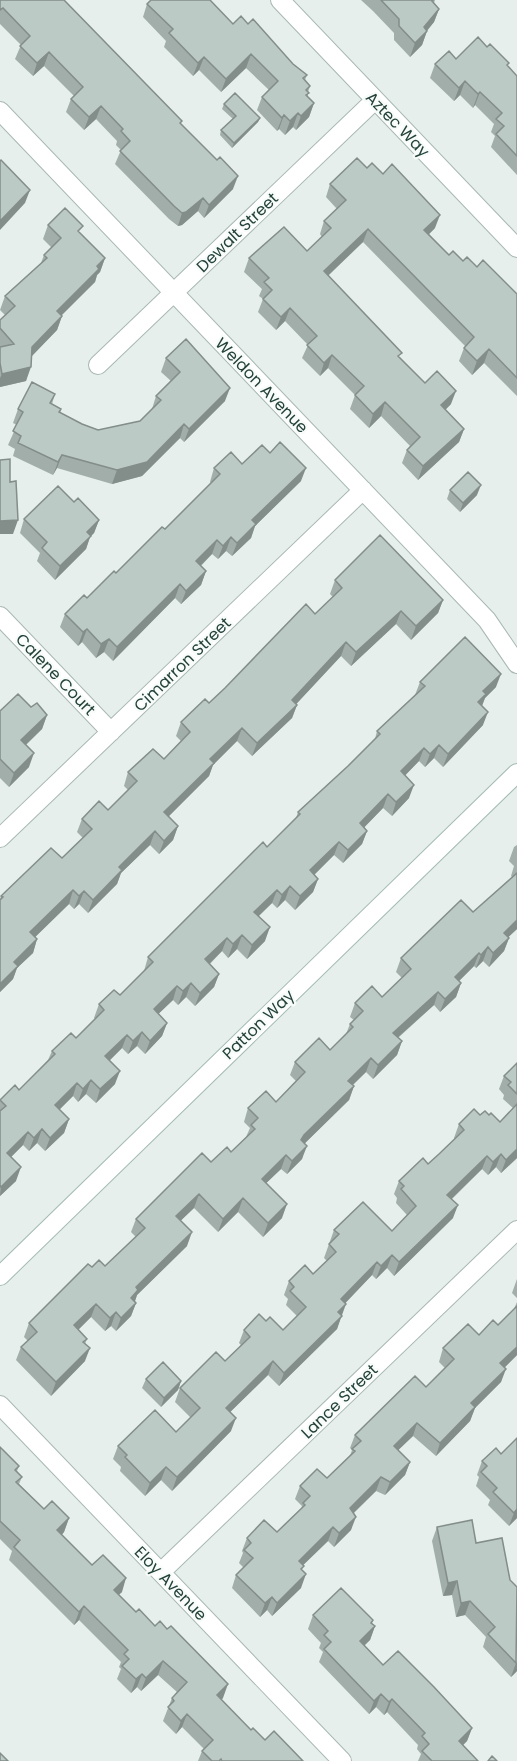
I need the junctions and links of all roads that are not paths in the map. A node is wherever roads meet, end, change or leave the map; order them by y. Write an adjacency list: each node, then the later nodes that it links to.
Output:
1 (280, 0): 2 (street, Aztec Way)
2 (375, 100): 4 (street, Aztec Way); 5 (street, Dewalt Street)
3 (0, 111): 5 (street, Weldon Avenue)
4 (517, 248)
5 (174, 292): 6 (street, Dewalt Street); 7 (street, Weldon Avenue)
6 (98, 365)
7 (363, 490): 9 (street, Weldon Avenue); 10 (street, Cimarron Street)
8 (0, 616): 10 (street, Calene Court)
9 (517, 664)
10 (111, 732): 12 (street, Cimarron Street)
11 (517, 772): 14 (street, Patton Way)
12 (0, 838)
13 (517, 1230): 16 (street, Lance Street)
14 (0, 1276)
15 (0, 1405): 16 (street, Eloy Avenue)
16 (161, 1572): 17 (street, Eloy Avenue)
17 (342, 1761)

